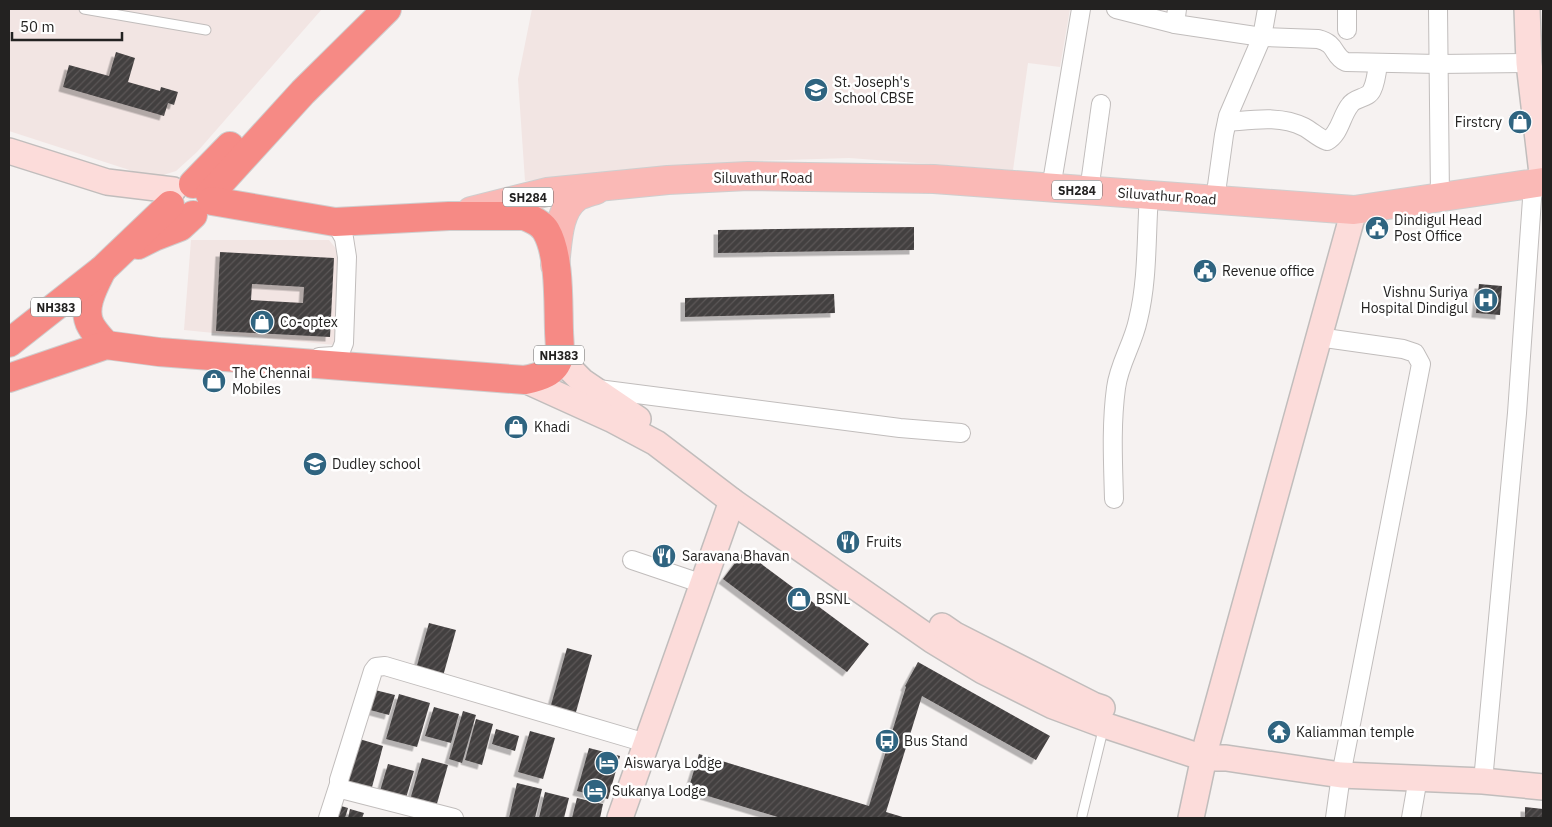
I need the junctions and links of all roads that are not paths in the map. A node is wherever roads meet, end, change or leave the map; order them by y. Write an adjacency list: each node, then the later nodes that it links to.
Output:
1 (84, 9): 11 (lane)
2 (366, 9): 26 (highway)
3 (387, 9): 20 (highway)
4 (1081, 9): 23 (street)
5 (1116, 9): 10 (street)
6 (1267, 9): 13 (street)
7 (1347, 9): 12 (street)
8 (1438, 9): 16 (street)
9 (1527, 9): 14 (main road)
10 (1176, 16): 13 (street)
11 (206, 30)
12 (1347, 30)
13 (1262, 37): 15 (street); 18 (street)
14 (1533, 49): 16 (street); 21 (main road)
15 (1378, 63): 16 (street); 18 (street)
16 (1438, 64): 27 (street)
17 (1101, 104): 24 (street)
18 (1227, 122): 28 (street)
19 (9, 151): 26 (main road)
20 (248, 153): 26 (highway); 29 (highway)
21 (1540, 183): 27 (main road, Siluvathur Road / SH284); 54 (street)
22 (609, 186): 23 (main road, Siluvathur Road / SH284); 31 (main road, Siluvathur Road / SH284); 34 (main road, Siluvathur Road / SH284)
23 (1051, 188): 24 (main road, Siluvathur Road / SH284)
24 (1089, 191): 25 (main road, Siluvathur Road / SH284)
25 (1149, 195): 28 (main road, Siluvathur Road / SH284); 44 (street)
26 (192, 198): 29 (highway, NH383); 33 (highway)
27 (1440, 198): 30 (main road, Siluvathur Road / SH284)
28 (1215, 200): 30 (main road, Siluvathur Road / SH284)
29 (257, 208): 32 (highway, NH383)
30 (1354, 210): 35 (main road)
31 (449, 216): 32 (highway, NH383); 34 (highway, NH383)
32 (335, 222): 38 (street)
33 (108, 263): 36 (highway, NH383); 37 (highway)
34 (555, 265): 39 (highway, NH383)
35 (1318, 338): 51 (main road); 52 (street)
36 (9, 343)
37 (106, 345): 38 (highway, NH383); 40 (highway, NH383)
38 (239, 357): 41 (highway, NH383)
39 (558, 358): 41 (highway, NH383); 42 (main road)
40 (9, 378)
41 (525, 380): 45 (main road)
42 (593, 388): 43 (street); 48 (main road)
43 (961, 433)
44 (1114, 499)
45 (732, 501): 47 (main road); 48 (main road)
46 (632, 560): 47 (street)
47 (702, 584): 50 (main road)
48 (900, 608): 49 (main road); 51 (main road)
49 (1104, 725): 51 (main road); 57 (lane)
50 (646, 743): 55 (street); 60 (main road)
51 (1212, 753): 52 (main road); 61 (main road)
52 (1341, 775): 53 (main road); 62 (street)
53 (1418, 778): 54 (main road); 63 (street)
54 (1483, 781): 56 (main road)
55 (339, 784): 58 (street); 59 (street)
56 (1543, 787)
57 (1082, 816)
58 (328, 818)
59 (454, 818)
60 (620, 818)
61 (1190, 818)
62 (1335, 818)
63 (1411, 818)

